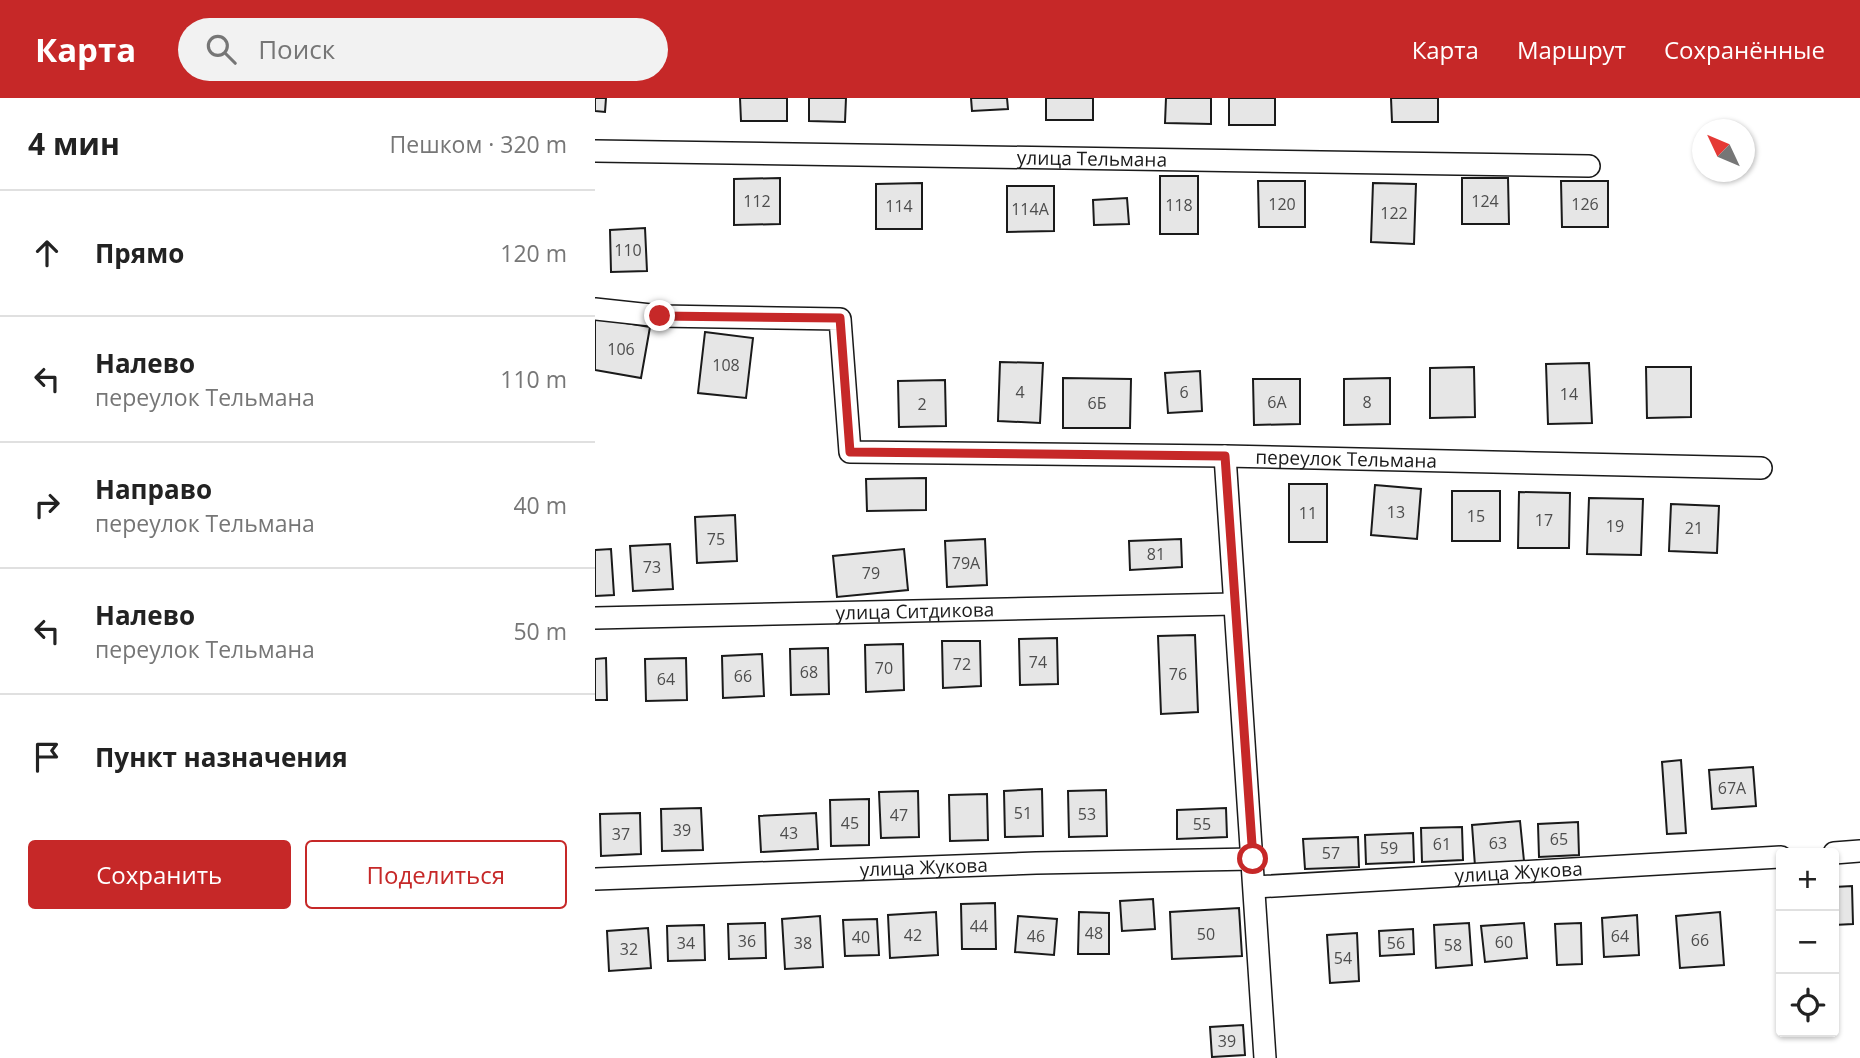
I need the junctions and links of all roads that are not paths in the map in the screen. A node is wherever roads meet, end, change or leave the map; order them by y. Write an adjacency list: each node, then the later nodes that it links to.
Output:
1 (595, 151): 2 (street, улица Тельмана)
2 (1589, 166)
3 (595, 309): 4 (street, переулок Тельмана)
4 (1225, 456): 5 (street, переулок Тельмана); 6 (street)
5 (1761, 468)
6 (1234, 604): 7 (street, улица Ситдикова); 11 (street)
7 (595, 618)
8 (1860, 851): 9 (street)
9 (1839, 853)
10 (1776, 857): 13 (street, улица Жукова)
11 (1253, 859): 12 (street, улица Жукова); 13 (street)
12 (595, 879)
13 (1255, 887): 14 (street)
14 (1265, 1058)

